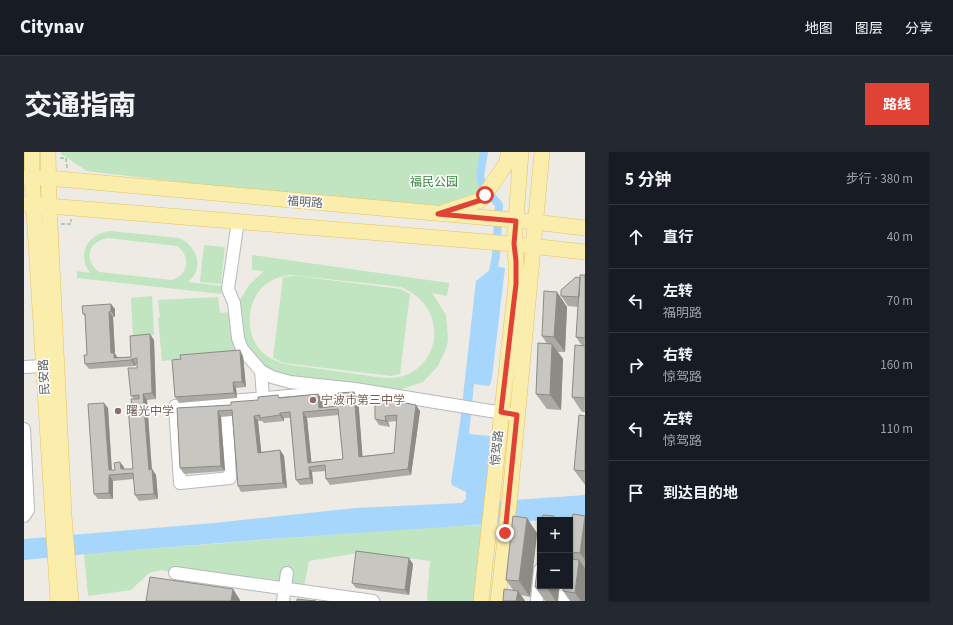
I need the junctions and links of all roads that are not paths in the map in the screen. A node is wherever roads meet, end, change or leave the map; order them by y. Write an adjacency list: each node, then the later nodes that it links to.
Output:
1 (32, 152): 6 (main road, 民安路)
2 (48, 152): 7 (main road, 民安路)
3 (509, 152): 10 (main road)
4 (521, 152): 12 (main road, 惊驾路)
5 (542, 152): 13 (main road, 惊驾路)
6 (28, 178): 7 (main road, 福明路); 8 (main road, 民安路)
7 (48, 178): 9 (main road, 民安路); 10 (main road, 福明路)
8 (29, 204): 9 (main road, 福明路); 18 (main road, 民安路)
9 (49, 205): 11 (main road, 福明路); 30 (main road, 民安路)
10 (438, 214): 12 (main road, 福明路)
11 (238, 221): 15 (main road, 福明路); 20 (street)
12 (516, 221): 13 (main road, 福明路); 15 (main road, 惊驾路)
13 (535, 222): 14 (main road, 福明路); 16 (main road, 惊驾路)
14 (585, 228)
15 (514, 244): 16 (main road, 福明路); 26 (main road, 惊驾路)
16 (533, 246): 17 (main road, 福明路); 27 (main road, 惊驾路)
17 (585, 252)
18 (43, 366): 19 (street); 30 (main road, 民安路)
19 (24, 367)
20 (262, 371): 21 (street); 24 (street)
21 (290, 382): 22 (street); 23 (street)
22 (355, 389): 23 (street); 26 (street)
23 (288, 395): 24 (street)
24 (263, 397): 25 (street)
25 (226, 402): 25 (street)
26 (501, 412): 27 (street); 41 (main road, 惊驾路)
27 (517, 415): 42 (main road, 惊驾路)
28 (24, 428): 29 (street)
29 (24, 516)
30 (58, 517): 31 (main road, 民安路)
31 (62, 561): 37 (main road, 民安路); 38 (main road, 民安路)
32 (175, 573): 34 (street)
33 (287, 573): 34 (street)
34 (285, 589): 39 (street); 40 (street)
35 (538, 589): 43 (street)
36 (566, 589): 44 (street)
37 (58, 601)
38 (71, 601)
39 (283, 601)
40 (373, 601)
41 (481, 601)
42 (498, 601)
43 (537, 601)
44 (564, 601)

